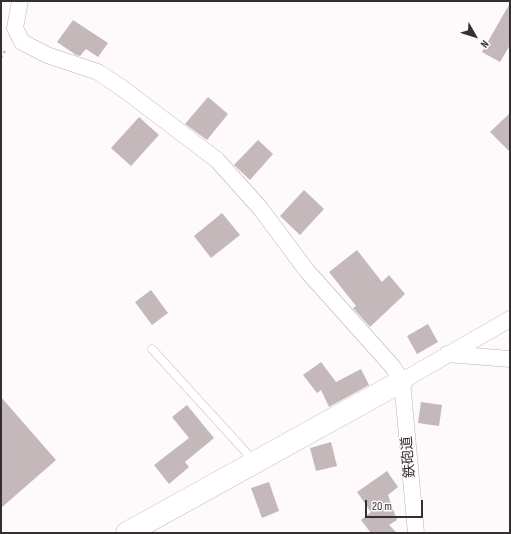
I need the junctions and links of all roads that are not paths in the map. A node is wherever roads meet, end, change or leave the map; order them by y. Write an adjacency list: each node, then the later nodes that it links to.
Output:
1 (20, 1): 6 (street)
2 (510, 319): 4 (street)
3 (152, 349): 7 (lane)
4 (447, 354): 5 (street); 6 (street)
5 (510, 359)
6 (402, 381): 7 (street); 9 (street, 鉄砲道)
7 (254, 462): 8 (street)
8 (127, 533)
9 (416, 533)

